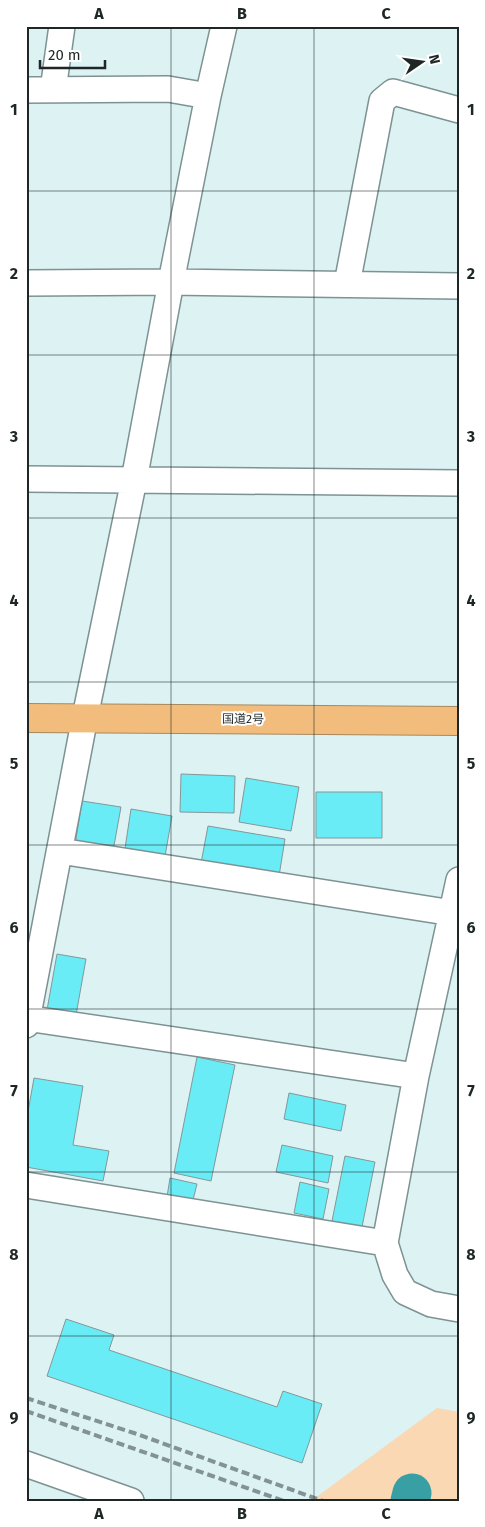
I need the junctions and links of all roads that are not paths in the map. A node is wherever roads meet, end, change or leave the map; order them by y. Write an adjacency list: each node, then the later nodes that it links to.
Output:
1 (62, 26): 4 (street)
2 (224, 26): 5 (street)
3 (26, 90): 4 (street)
4 (53, 90): 5 (street)
5 (208, 96): 7 (street)
6 (459, 110): 9 (street)
7 (171, 282): 8 (street); 9 (street); 12 (street)
8 (26, 283)
9 (347, 284): 10 (street)
10 (459, 286)
11 (26, 479): 12 (street)
12 (134, 480): 13 (street); 14 (street)
13 (459, 483)
14 (85, 717): 15 (highway, 国道2号); 16 (highway, 国道2号); 17 (street)
15 (26, 718)
16 (459, 721)
17 (60, 851): 19 (street); 20 (street)
18 (459, 880): 20 (street)
19 (38, 905): 21 (street)
20 (455, 914): 22 (street)
21 (27, 1020): 22 (street)
22 (416, 1076): 24 (street)
23 (26, 1185): 24 (street)
24 (384, 1243): 25 (street)
25 (459, 1309)
26 (26, 1464): 27 (street)
27 (131, 1501)

